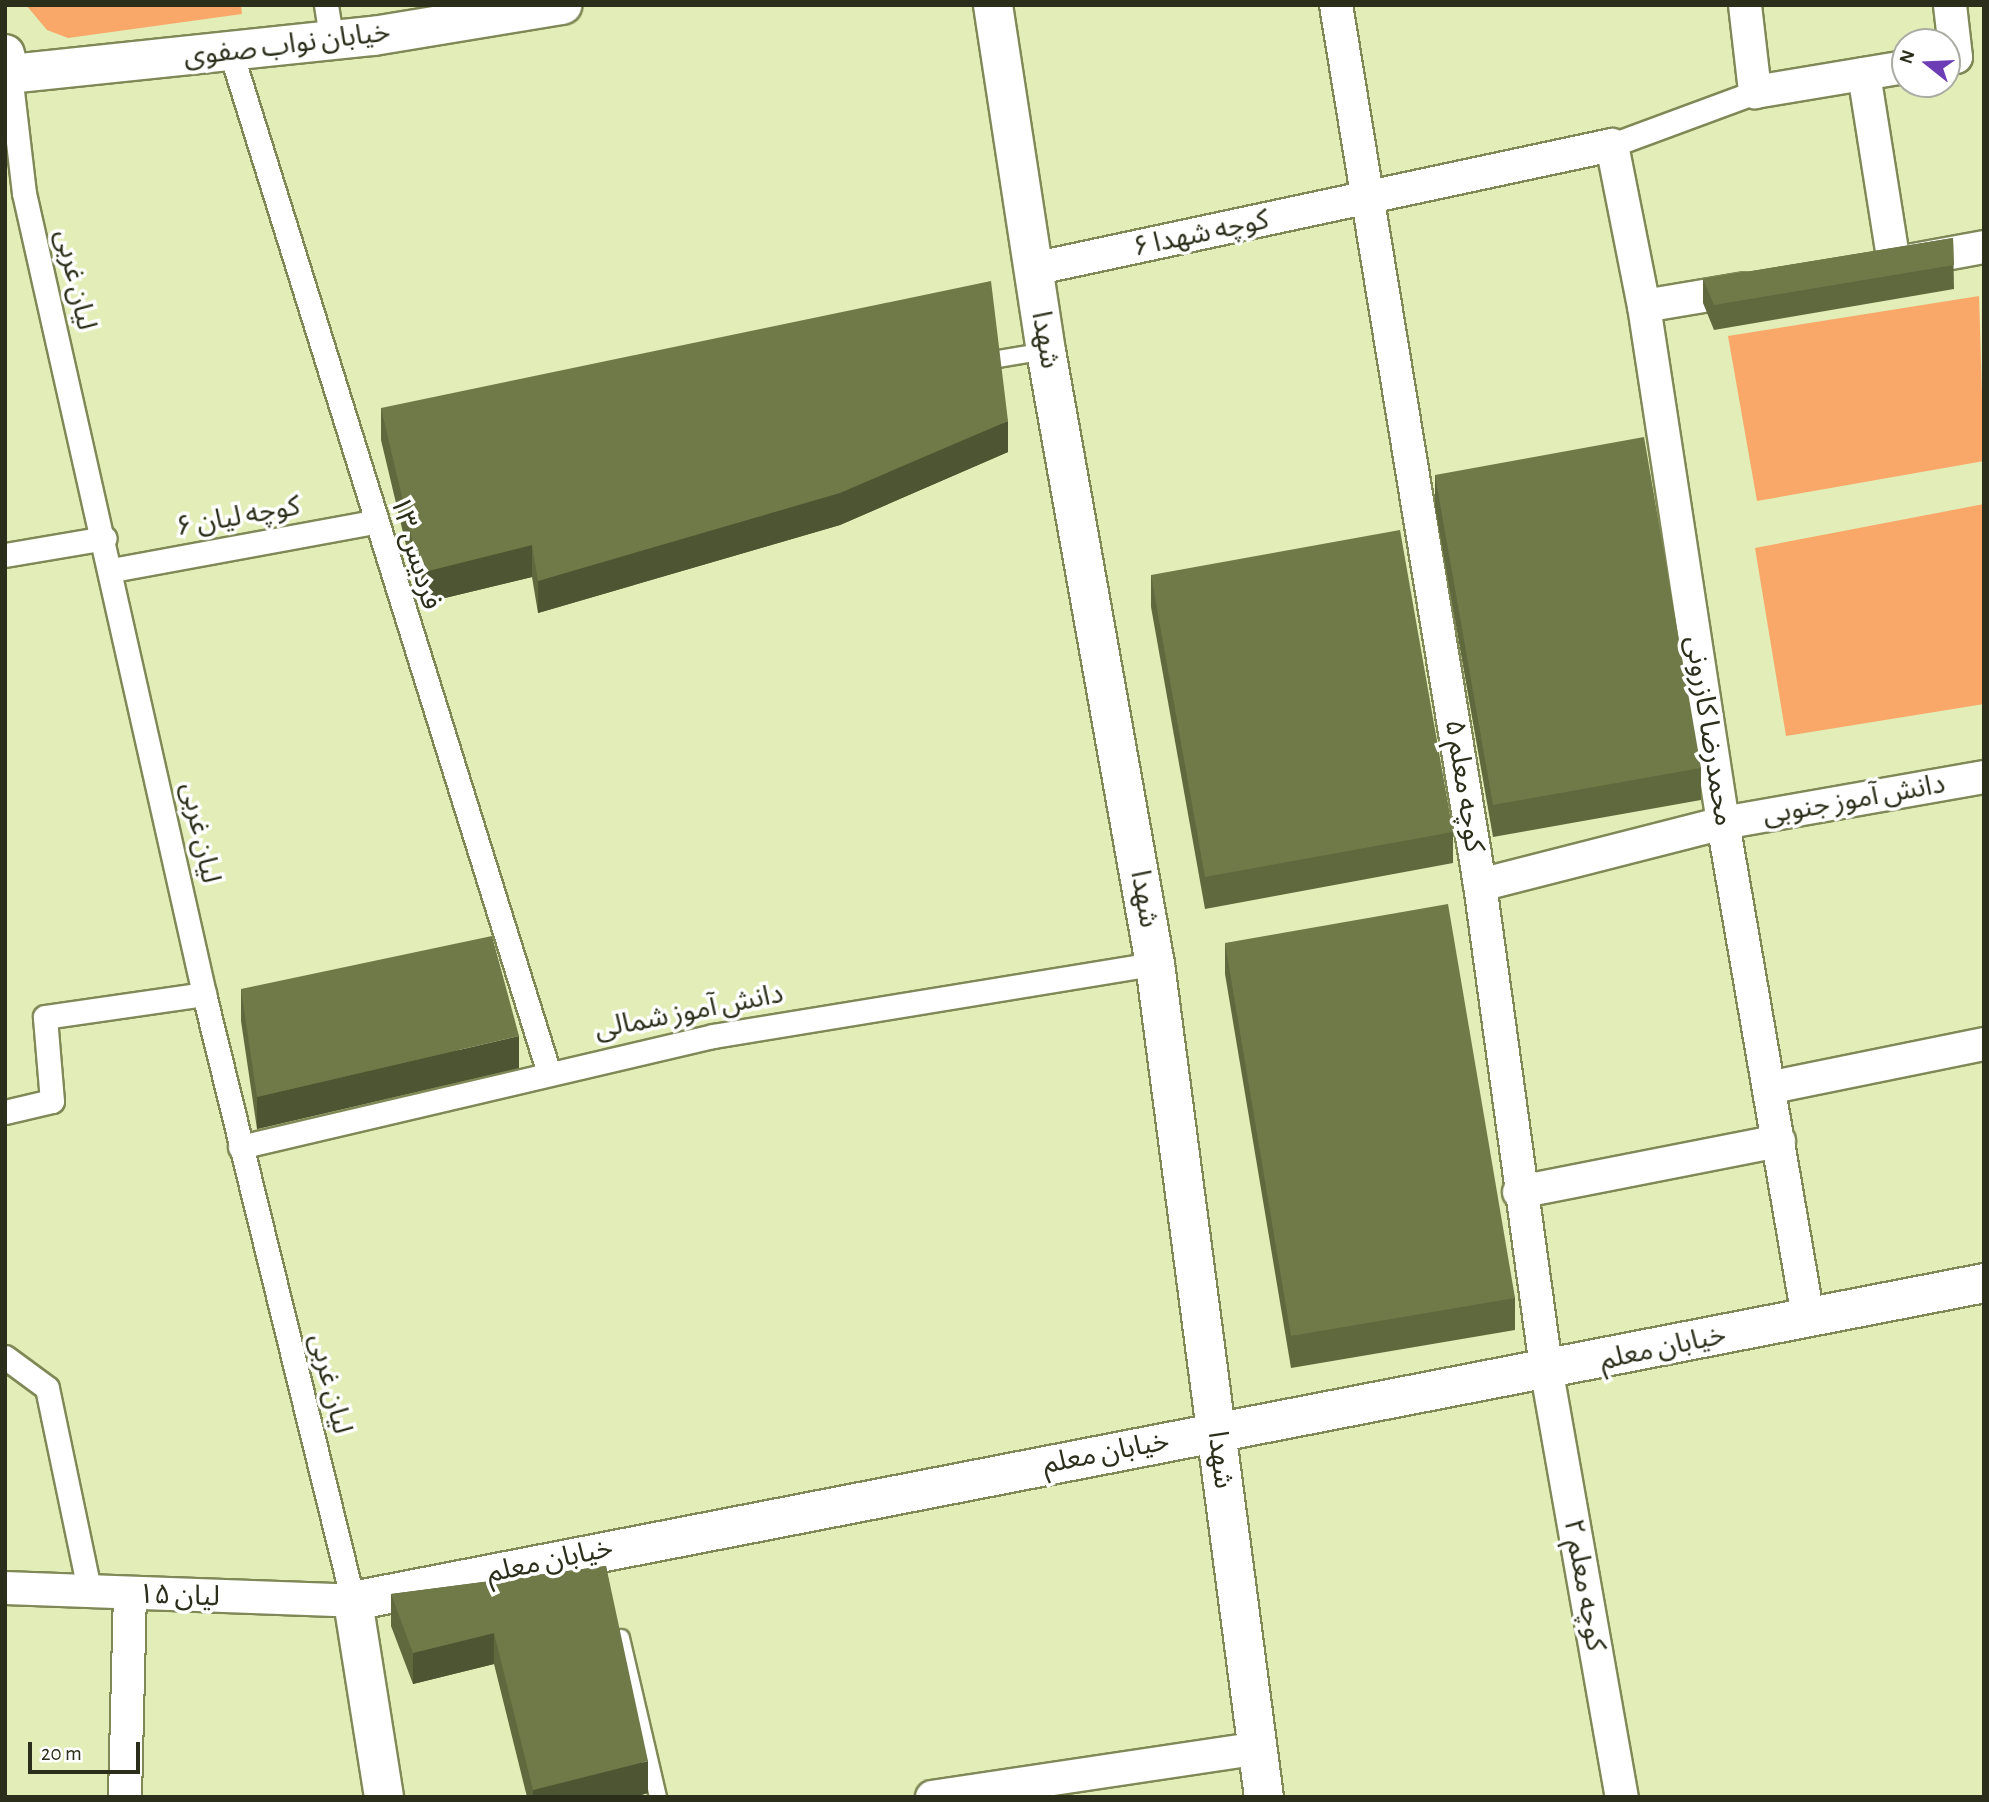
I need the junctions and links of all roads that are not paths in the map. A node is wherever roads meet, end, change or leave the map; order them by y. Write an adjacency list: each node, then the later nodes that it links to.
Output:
1 (562, 5): 6 (street, خیابان نواب صفوی)
2 (993, 5): 18 (street, شهدا)
3 (1336, 5): 16 (street, کوچه معلم ۵)
4 (1745, 5): 13 (street)
5 (1950, 5): 8 (street)
6 (411, 18): 7 (street, خیابان نواب صفوی)
7 (329, 23): 9 (street, خیابان نواب صفوی)
8 (1951, 28)
9 (231, 53): 10 (street, خیابان نواب صفوی); 23 (street, فردیس ۱۳)
10 (8, 64): 15 (street, لیان غربی)
11 (1891, 69): 12 (street)
12 (1864, 74): 13 (street); 17 (street)
13 (1755, 92): 14 (street)
14 (1612, 145): 16 (street, کوچه شهدا ۶); 20 (street, محمدرضا کازرونی)
15 (15, 196): 24 (street, لیان غربی)
16 (1369, 200): 18 (street, کوچه شهدا ۶); 29 (street, کوچه معلم ۵)
17 (1984, 247)
18 (1033, 269): 21 (street, شهدا)
19 (1776, 283): 20 (street)
20 (1644, 306): 28 (street, محمدرضا کازرونی)
21 (1046, 351): 22 (lane); 30 (street, شهدا)
22 (965, 365)
23 (374, 522): 26 (street, کوچه لیان ۶); 33 (street, فردیس ۱۳)
24 (105, 538): 25 (street); 26 (street, لیان غربی)
25 (5, 555)
26 (112, 570): 31 (street, لیان غربی)
27 (1984, 777): 28 (street, دانش آموز جنوبی)
28 (1723, 823): 29 (street, دانش آموز جنوبی); 34 (street, محمدرضا کازرونی)
29 (1480, 885): 38 (street, کوچه معلم ۵)
30 (1155, 964): 33 (street, دانش آموز شمالی); 43 (street, شهدا)
31 (204, 995): 35 (street); 37 (street, لیان غربی)
32 (1984, 1044): 34 (street)
33 (548, 1070): 37 (street, دانش آموز شمالی)
34 (1773, 1087): 36 (street, محمدرضا کازرونی)
35 (5, 1112)
36 (1779, 1141): 38 (street); 40 (street, محمدرضا کازرونی)
37 (240, 1147): 47 (street, لیان غربی)
38 (1519, 1192): 42 (street, کوچه معلم ۵)
39 (1984, 1283): 40 (street, خیابان معلم)
40 (1808, 1317): 42 (street, خیابان معلم)
41 (5, 1357): 45 (street)
42 (1547, 1373): 43 (street, خیابان معلم); 55 (street, کوچه معلم ۲)
43 (1216, 1432): 47 (street, خیابان معلم); 49 (street, شهدا)
44 (5, 1588): 45 (street, لیان ۱۵)
45 (90, 1593): 46 (street, لیان ۱۵)
46 (130, 1594): 47 (street, لیان ۱۵); 50 (street)
47 (353, 1601): 51 (street)
48 (616, 1615): 52 (lane)
49 (1258, 1748): 53 (street); 54 (street, شهدا)
50 (125, 1797)
51 (384, 1797)
52 (659, 1797)
53 (932, 1797)
54 (1264, 1797)
55 (1622, 1797)

